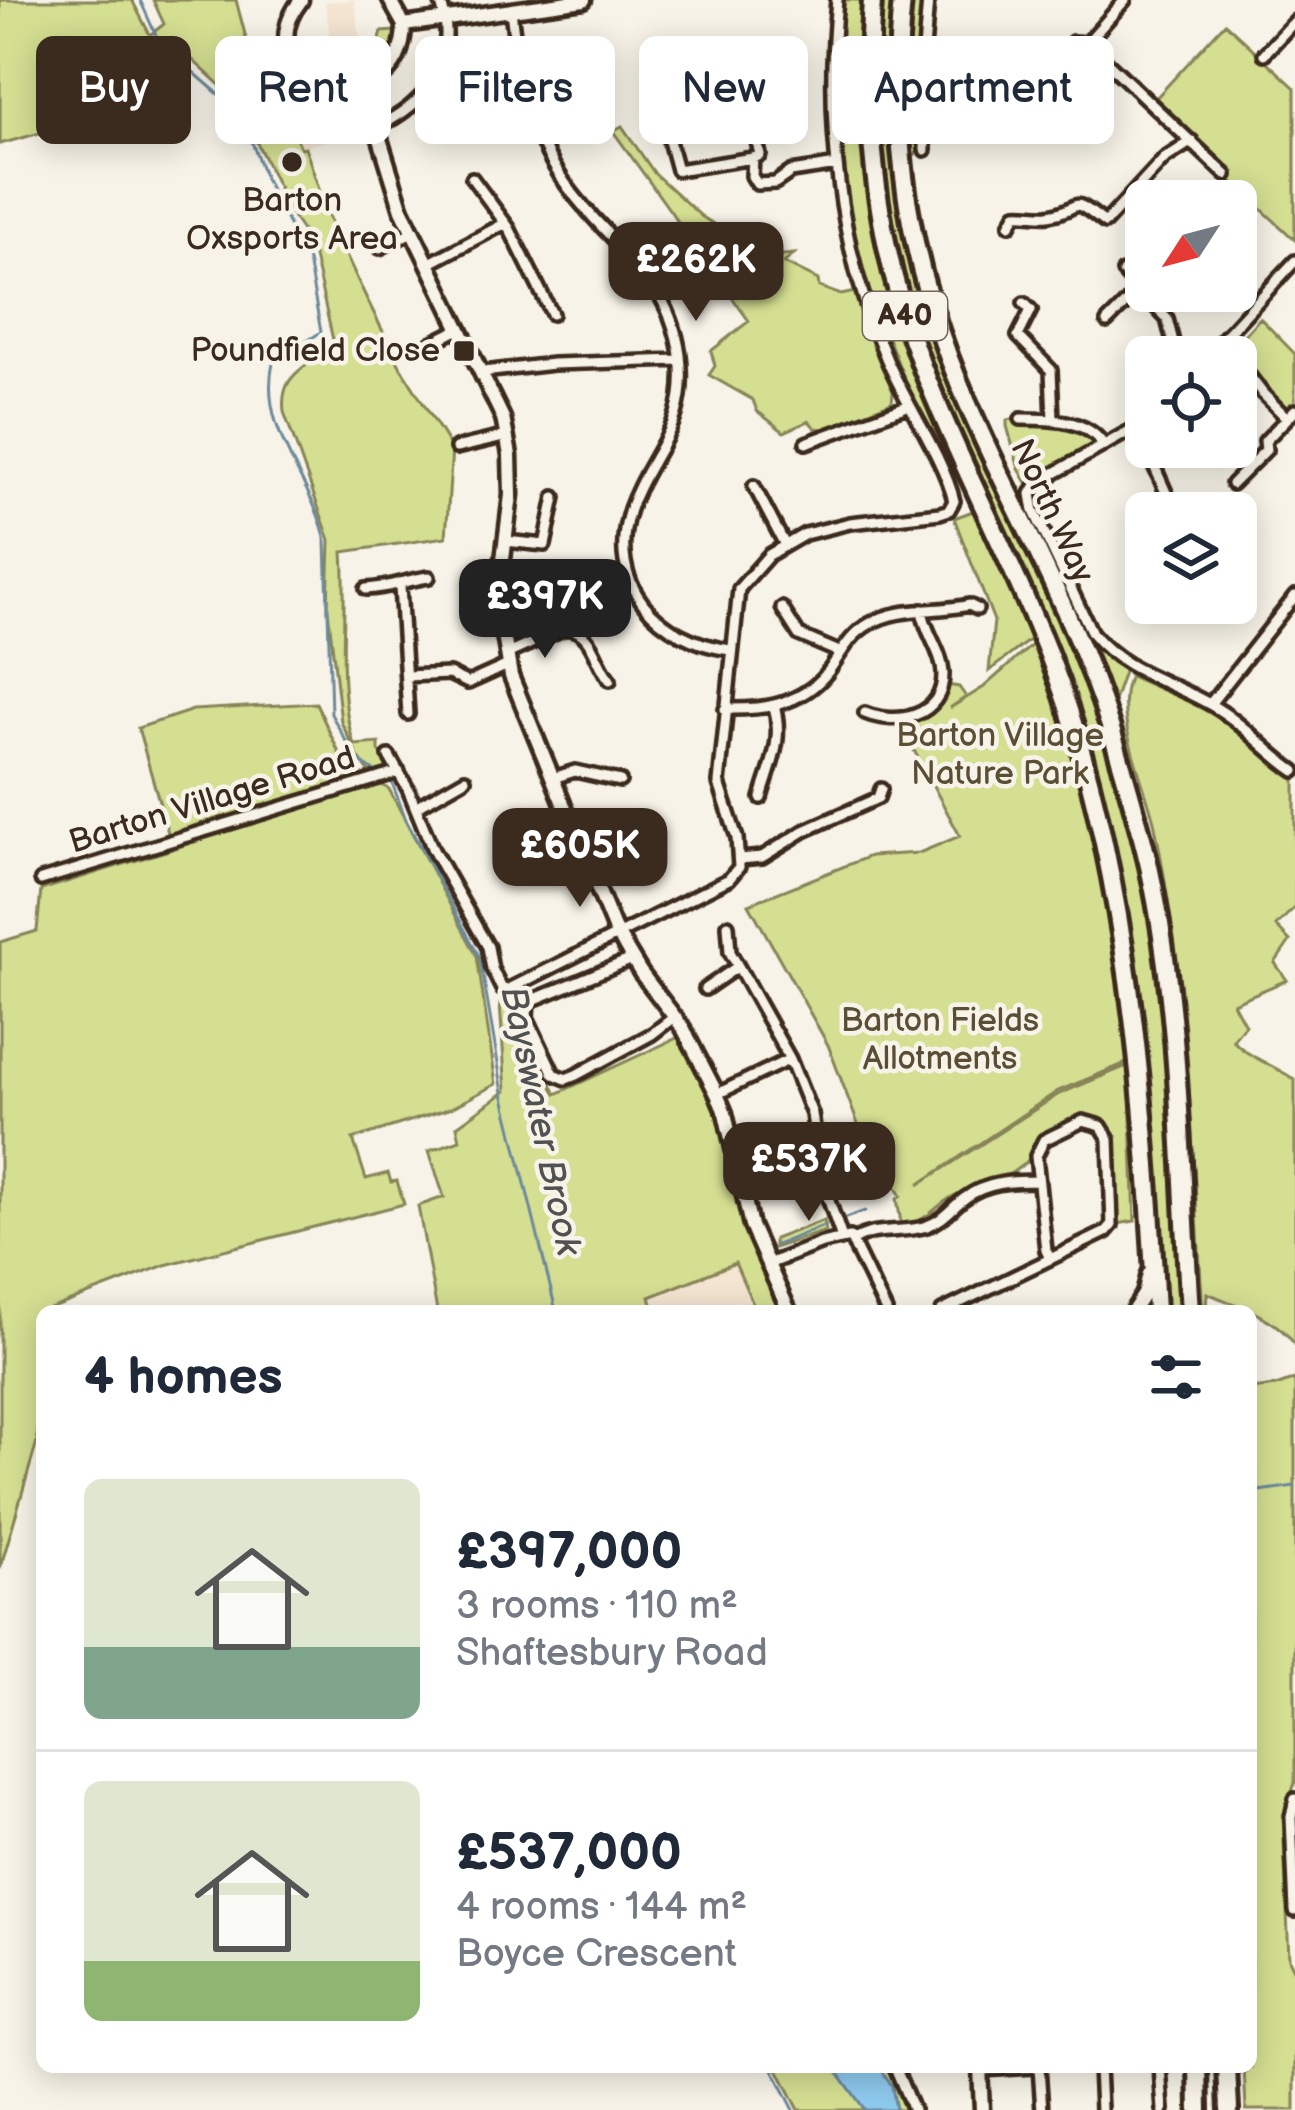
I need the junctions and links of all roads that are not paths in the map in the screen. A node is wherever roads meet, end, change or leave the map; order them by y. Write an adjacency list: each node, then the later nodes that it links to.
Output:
1 (301, 0): 15 (street)
2 (391, 0): 14 (street)
3 (440, 0): 12 (street)
4 (584, 0): 10 (street)
5 (837, 0): 25 (street)
6 (872, 0): 98 (highway, North Way / A40)
7 (902, 0): 106 (highway, North Way / A40)
8 (928, 0): 23 (street)
9 (1125, 0): 16 (street)
10 (550, 2): 11 (street)
11 (511, 10): 12 (street); 43 (street)
12 (446, 20): 14 (street); 20 (street)
13 (1295, 21): 17 (street)
14 (404, 25): 18 (street)
15 (287, 36)
16 (1093, 36)
17 (1264, 54)
18 (391, 67)
19 (1114, 68): 21 (street)
20 (391, 120)
21 (1192, 141): 26 (street); 28 (street)
22 (380, 144): 30 (street)
23 (926, 150)
24 (754, 158): 24 (street); 25 (street)
25 (837, 165): 46 (street)
26 (1226, 175)
27 (472, 178): 29 (street)
28 (1012, 215)
29 (504, 224): 33 (street); 38 (street)
30 (412, 232): 31 (street); 33 (street)
31 (380, 248)
32 (1295, 261): 41 (street)
33 (428, 264): 40 (street)
34 (1123, 272): 35 (street)
35 (1125, 275)
36 (1024, 303): 49 (street)
37 (1125, 304): 39 (street)
38 (552, 314)
39 (1106, 322)
40 (460, 328): 42 (street); 44 (street)
41 (1227, 336)
42 (431, 343)
43 (680, 360): 44 (street); 67 (street)
44 (483, 372): 51 (street)
45 (1257, 380): 47 (street)
46 (907, 406): 52 (street); 59 (street)
47 (1291, 414): 55 (street)
48 (1021, 419): 49 (street)
49 (1053, 420): 53 (street)
50 (1125, 433): 53 (street)
51 (507, 436): 54 (street); 58 (street)
52 (806, 442)
53 (1103, 444): 72 (street)
54 (456, 448)
55 (1232, 484)
56 (754, 486): 59 (street)
57 (555, 496): 58 (street)
58 (505, 541): 69 (street)
59 (784, 543): 67 (street)
60 (429, 578): 61 (street)
61 (400, 587): 62 (street); 70 (street)
62 (366, 589)
63 (1295, 596): 72 (street)
64 (782, 608): 68 (street)
65 (977, 609): 66 (street)
66 (922, 610): 68 (street); 75 (street)
67 (730, 650): 74 (street)
68 (839, 652): 73 (street)
69 (507, 660): 70 (street); 71 (street); 81 (street)
70 (406, 676): 76 (street)
71 (610, 680)
72 (1210, 704): 78 (street)
73 (774, 706): 74 (street); 84 (street)
74 (725, 709): 86 (street)
75 (865, 713)
76 (408, 714)
77 (389, 756): 79 (street, Barton Village Road)
78 (1295, 771)
79 (395, 773): 85 (street, Barton Village Road); 87 (street, Barton Village Road)
80 (459, 778): 85 (street)
81 (553, 778): 82 (street); 89 (street)
82 (620, 781)
83 (882, 796): 86 (street, Barton Village Road)
84 (761, 798)
85 (416, 807): 89 (street, Barton Village Road)
86 (740, 859): 89 (street, Barton Village Road)
87 (41, 880)
88 (728, 925): 91 (street)
89 (618, 936): 90 (street)
90 (632, 959): 93 (street); 93 (street)
91 (737, 967): 92 (street); 94 (street)
92 (705, 989)
93 (674, 1017): 95 (street)
94 (790, 1059): 95 (street); 97 (street)
95 (717, 1094): 100 (street)
96 (1038, 1181): 97 (street); 99 (street); 99 (street)
97 (848, 1239): 100 (street); 102 (street)
98 (1154, 1256): 104 (street); 105 (highway, A40)
99 (1050, 1259): 103 (street)
100 (768, 1264): 101 (street)
101 (786, 1305)
102 (883, 1305)
103 (954, 1305)
104 (1137, 1305)
105 (1156, 1305)
106 (1190, 1305)
107 (1295, 1799): 108 (street)
108 (1295, 1911)
109 (898, 2073): 116 (street)
110 (980, 2073): 117 (street)
111 (1038, 2073): 118 (street)
112 (1099, 2073): 119 (street)
113 (1160, 2073): 120 (street)
114 (1198, 2073): 121 (highway)
115 (1227, 2073): 122 (highway)
116 (913, 2110)
117 (982, 2110)
118 (1042, 2110)
119 (1102, 2110)
120 (1163, 2110)
121 (1199, 2110)
122 (1229, 2110)

